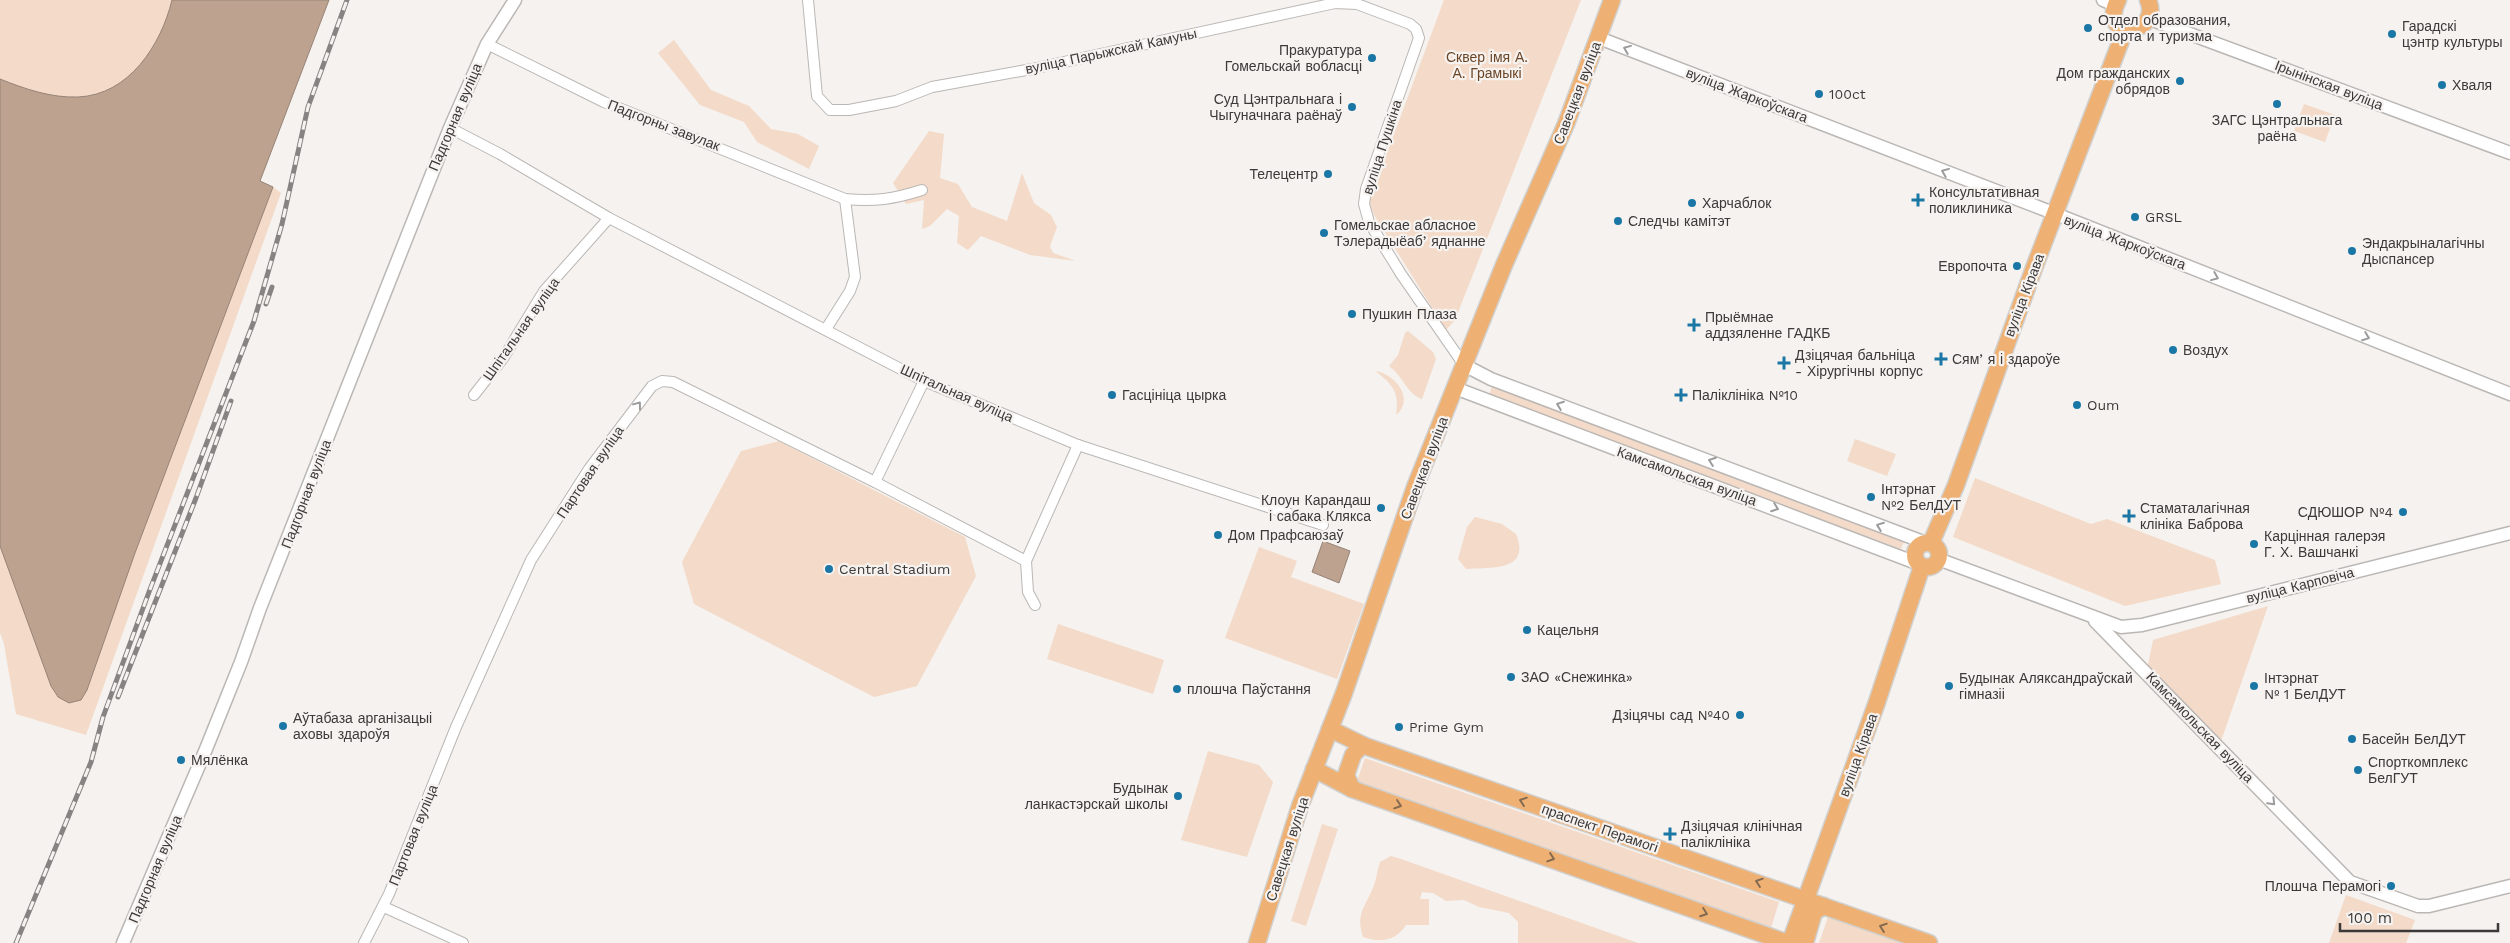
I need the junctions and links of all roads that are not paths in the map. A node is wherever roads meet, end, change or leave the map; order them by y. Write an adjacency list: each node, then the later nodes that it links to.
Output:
1 (515, 0): 10 (street, Падгорная вуліца)
2 (808, 0): 7 (street, вуліца Парыжскай Камуны)
3 (1612, 0): 9 (main road, Савецкая вуліца)
4 (2148, 0): 6 (main road)
5 (2112, 2): 8 (main road)
6 (2147, 18): 8 (main road); 12 (street, Ірынінская вуліца)
7 (1410, 24): 18 (street, вуліца Пушкіна)
8 (2125, 30): 15 (main road, вуліца Кірава)
9 (1599, 38): 15 (street, вуліца Жаркоўскага, one-way to 9); 19 (main road, Савецкая вуліца)
10 (487, 44): 11 (street, Падгорная вуліца); 14 (street, Падгорны завулак)
11 (450, 128): 16 (street, Шпітальная вуліца); 50 (street, Падгорная вуліца)
12 (2510, 153)
13 (922, 190): 14 (street, Падгорны завулак)
14 (845, 199): 17 (street)
15 (2056, 215): 23 (street, вуліца Жаркоўскага, one-way to 23); 32 (main road, вуліца Кірава)
16 (609, 218): 17 (street, Шпітальная вуліца); 24 (street, Шпітальная вуліца)
17 (826, 329): 21 (street, Шпітальная вуліца)
18 (1449, 343): 19 (street, вуліца Пушкіна); 22 (street, вуліца Пушкіна)
19 (1464, 365): 20 (street, Камсамольская вуліца); 22 (main road, Савецкая вуліца)
20 (1491, 378): 25 (street); 27 (street, Камсамольская вуліца, one-way to 20)
21 (924, 381): 26 (street, Шпітальная вуліца); 28 (street)
22 (1455, 388): 25 (street, Камсамольская вуліца); 40 (main road, Савецкая вуліца)
23 (2510, 394)
24 (474, 395)
25 (1484, 399): 29 (street, Камсамольская вуліца)
26 (1078, 445): 30 (street, Шпітальная вуліца); 34 (street)
27 (1735, 470): 29 (street); 32 (street, Камсамольская вуліца, one-way to 27)
28 (874, 482): 34 (street, Партовая вуліца); 47 (street, Партовая вуліца, one-way to 28)
29 (1728, 491): 35 (street, Камсамольская вуліца, one-way to 35)
30 (1323, 524)
31 (2510, 533): 38 (street, вуліца Карповіча)
32 (1928, 543): 33 (main road); 35 (main road)
33 (1938, 559): 35 (main road); 37 (street, Камсамольская вуліца)
34 (1026, 561): 36 (street)
35 (1920, 565): 46 (main road, вуліца Кірава)
36 (1035, 605)
37 (2091, 617): 38 (street, вуліца Карповіча); 39 (street, Камсамольская вуліца)
38 (2121, 627): 39 (street)
39 (2121, 646): 44 (street, Камсамольская вуліца, one-way to 44)
40 (1330, 729): 41 (main road, праспект Перамогі); 42 (main road, Савецкая вуліца)
41 (1362, 745): 43 (main road); 45 (main road, праспект Перамогі, one-way to 41)
42 (1314, 769): 43 (main road); 53 (main road, Савецкая вуліца)
43 (1352, 788): 49 (main road, one-way to 49)
44 (2510, 886)
45 (1788, 892): 46 (main road, праспект Перамогі); 49 (main road)
46 (1805, 899): 48 (main road, праспект Перамогі); 54 (main road, вуліца Кірава)
47 (384, 906): 51 (street, Партовая вуліца); 52 (street)
48 (1824, 906): 55 (main road); 56 (main road, праспект Перамогі, one-way to 48)
49 (1771, 936): 54 (main road)
50 (123, 943)
51 (364, 943)
52 (463, 943)
53 (1257, 943)
54 (1789, 943)
55 (1805, 943)
56 (1928, 943)

